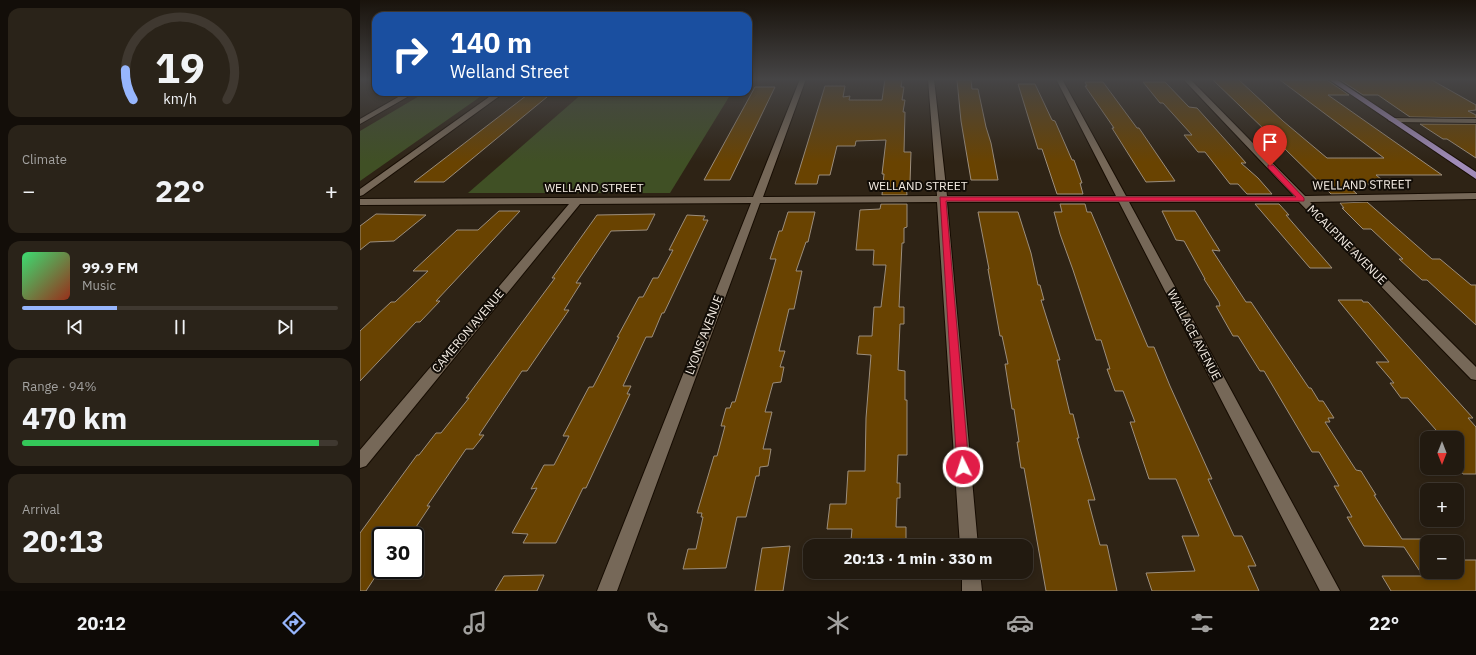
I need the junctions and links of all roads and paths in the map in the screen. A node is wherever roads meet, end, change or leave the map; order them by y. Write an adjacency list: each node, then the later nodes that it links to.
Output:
1 (387, 107): 10 (street)
2 (481, 107): 12 (street)
3 (792, 107): 17 (street, LYONS AVENUE)
4 (934, 107): 15 (street)
5 (1074, 107): 14 (street, WALLACE AVENUE)
6 (1213, 107): 16 (street, MCALPINE AVENUE)
7 (1372, 107): 8 (main road)
8 (1392, 120): 9 (street); 11 (main road)
9 (1476, 121)
10 (360, 122)
11 (1476, 176)
12 (360, 193)
13 (1476, 196): 16 (street, WELLAND STREET)
14 (1122, 198): 15 (street, WELLAND STREET); 16 (street, WELLAND STREET); 26 (street, WALLACE AVENUE)
15 (942, 199): 17 (street, WELLAND STREET); 22 (street)
16 (1302, 199): 20 (street, MCALPINE AVENUE)
17 (755, 200): 18 (street, WELLAND STREET); 24 (street, LYONS AVENUE)
18 (577, 201): 19 (street, WELLAND STREET); 21 (street, CAMERON AVENUE)
19 (360, 202)
20 (1476, 375)
21 (360, 461)
22 (968, 539)
23 (971, 579): 25 (street)
24 (606, 591)
25 (972, 591)
26 (1330, 591)

